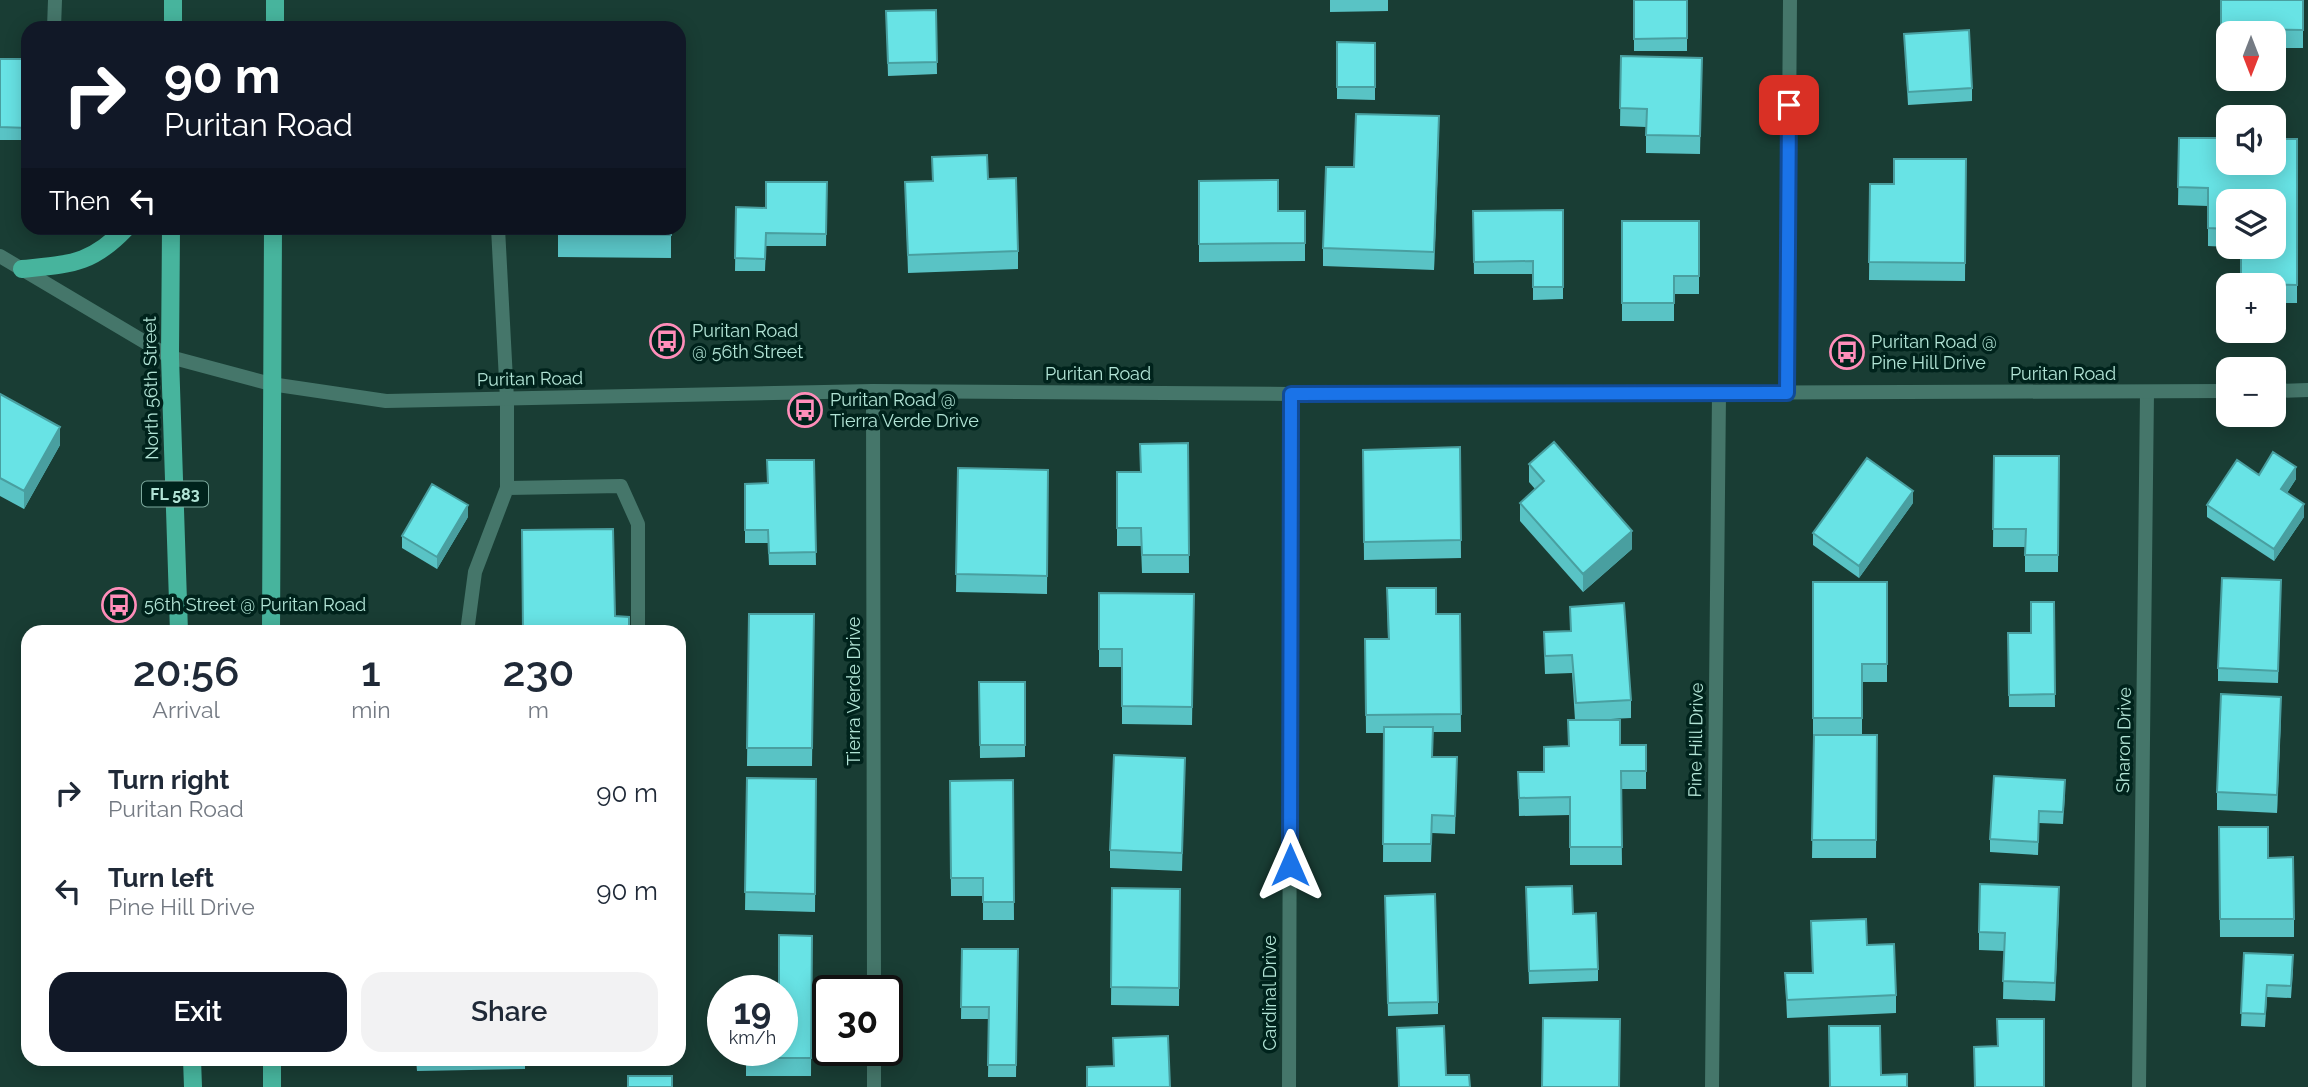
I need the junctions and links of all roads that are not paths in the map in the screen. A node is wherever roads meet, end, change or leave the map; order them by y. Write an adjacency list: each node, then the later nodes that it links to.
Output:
1 (55, 0): 5 (street)
2 (173, 0): 6 (main road)
3 (275, 0): 7 (main road)
4 (1790, 0): 20 (street)
5 (54, 21)
6 (173, 21)
7 (275, 21)
8 (120, 235): 13 (main road)
9 (171, 235): 14 (main road, North 56th Street / FL 583)
10 (273, 235): 15 (main road)
11 (498, 235): 24 (street)
12 (0, 256): 13 (street, Puritan Road)
13 (22, 269): 14 (street, Puritan Road)
14 (170, 357): 15 (street, Puritan Road); 26 (main road, North 56th Street / FL 583)
15 (271, 384): 24 (street, Puritan Road); 27 (main road)
16 (2308, 390): 19 (street)
17 (873, 391): 22 (street, Puritan Road); 24 (street, Puritan Road); 30 (street, Tierra Verde Drive)
18 (2216, 391): 21 (street, Puritan Road)
19 (2286, 391)
20 (1787, 393): 21 (street, Puritan Road); 23 (street, Puritan Road)
21 (2147, 393): 39 (street, Sharon Drive)
22 (1291, 394): 23 (street, Puritan Road); 37 (street, Cardinal Drive)
23 (1719, 394): 38 (street, Pine Hill Drive)
24 (507, 399): 25 (street)
25 (507, 488): 28 (street); 29 (street)
26 (179, 625)
27 (271, 625)
28 (468, 625)
29 (638, 625)
30 (874, 975)
31 (192, 1066): 34 (main road)
32 (272, 1066): 35 (main road)
33 (874, 1066): 36 (street)
34 (193, 1087)
35 (272, 1087)
36 (874, 1087)
37 (1289, 1087)
38 (1712, 1087)
39 (2139, 1087)

